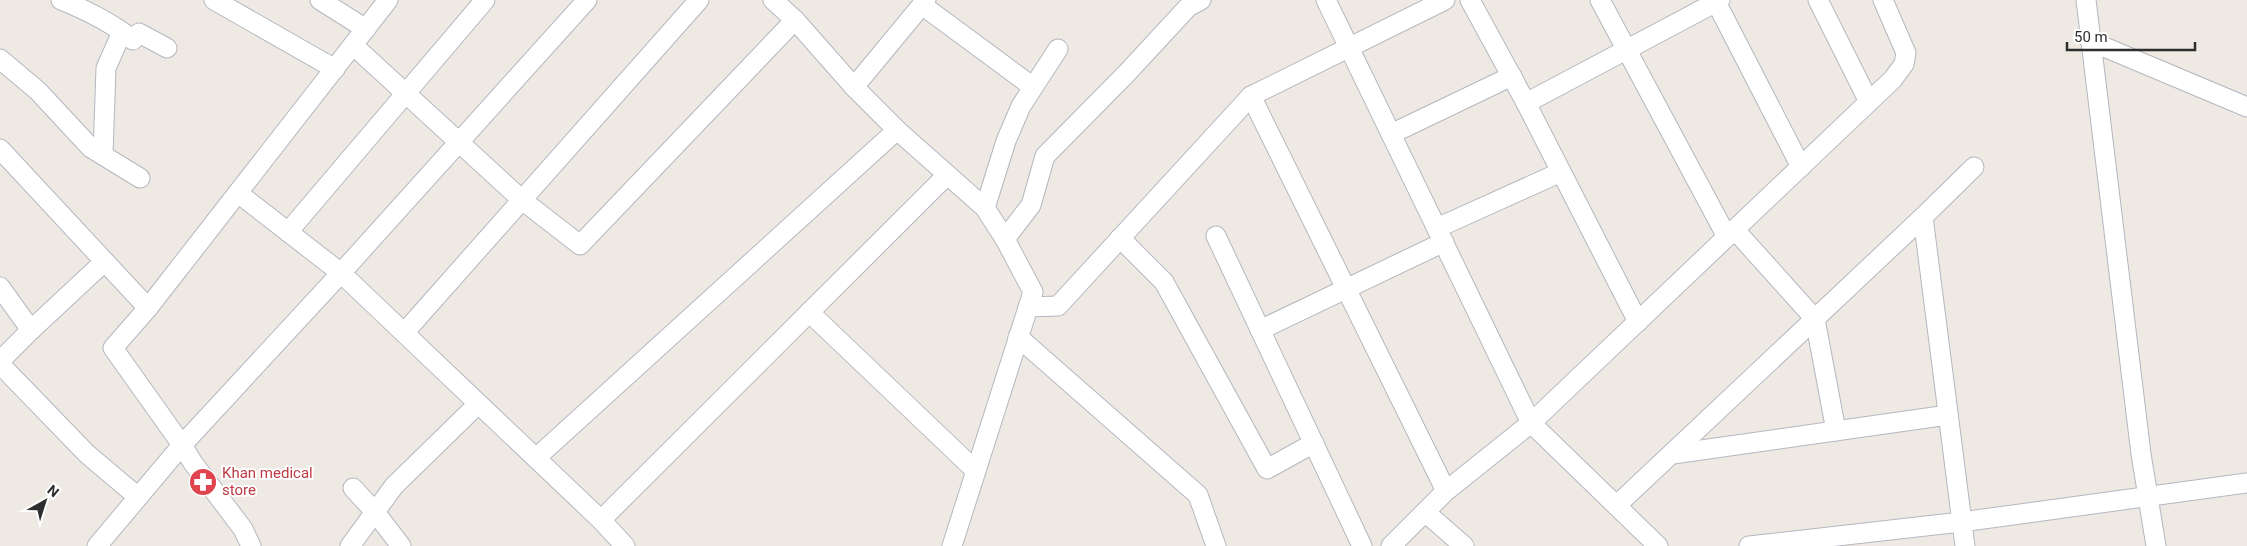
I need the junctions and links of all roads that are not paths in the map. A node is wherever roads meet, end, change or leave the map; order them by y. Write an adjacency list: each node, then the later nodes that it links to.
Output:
1 (60, 0): 21 (street)
2 (214, 0): 29 (street)
3 (320, 0): 20 (street)
4 (387, 0): 20 (street)
5 (484, 0): 33 (street)
6 (587, 0): 40 (street)
7 (699, 0): 49 (street)
8 (773, 0): 19 (street)
9 (1201, 0): 57 (street)
10 (1326, 0): 25 (street)
11 (1445, 0): 25 (street)
12 (1470, 0): 30 (street)
13 (1600, 0): 27 (street)
14 (1818, 0): 35 (street)
15 (1884, 0): 35 (street)
16 (2086, 0): 22 (street)
17 (1717, 1): 27 (street); 43 (street)
18 (924, 2): 31 (street); 32 (street)
19 (795, 20): 31 (street); 49 (street)
20 (366, 29): 23 (street)
21 (122, 32): 24 (street); 42 (street)
22 (2090, 41): 37 (street); 84 (street)
23 (354, 46): 29 (street); 33 (street)
24 (167, 48)
25 (1349, 48): 34 (street); 39 (street)
26 (1058, 49): 32 (street)
27 (1627, 49): 36 (street); 53 (street)
28 (0, 59): 42 (street)
29 (335, 70): 48 (street)
30 (1512, 76): 36 (street); 39 (street)
31 (854, 87): 38 (street)
32 (1033, 88): 50 (street)
33 (406, 93): 40 (street); 52 (street)
34 (1251, 96): 56 (street); 61 (street)
35 (1869, 102): 43 (street)
36 (1526, 103): 45 (street)
37 (2247, 106)
38 (897, 130): 46 (street); 79 (street)
39 (1391, 134): 54 (street)
40 (459, 142): 49 (street); 59 (street)
41 (0, 149): 58 (street)
42 (103, 155): 47 (street)
43 (1800, 167): 53 (street)
44 (1974, 167): 51 (street)
45 (1561, 172): 54 (street); 66 (street)
46 (947, 175): 50 (street); 64 (street)
47 (140, 178)
48 (238, 193): 52 (street); 63 (street)
49 (522, 200): 69 (street)
50 (985, 208): 57 (street)
51 (1923, 217): 65 (street); 73 (street)
52 (288, 232): 59 (street)
53 (1731, 234): 65 (street); 66 (street)
54 (1440, 235): 61 (street); 74 (street)
55 (1216, 236): 68 (street)
56 (1120, 238): 62 (street); 77 (street)
57 (1005, 239): 62 (street)
58 (104, 262): 63 (street); 67 (street)
59 (340, 273): 69 (street); 76 (street)
60 (0, 287): 67 (street)
61 (1346, 288): 68 (street); 83 (street)
62 (1028, 307): 70 (street)
63 (148, 308): 76 (street)
64 (810, 312): 80 (street); 89 (street)
65 (1815, 320): 75 (street); 78 (street)
66 (1638, 322): 74 (street)
67 (31, 330): 71 (street)
68 (1260, 330): 77 (street)
69 (404, 333): 72 (street)
70 (1018, 338): 80 (street); 98 (street)
71 (0, 362): 85 (street)
72 (478, 404): 79 (street); 87 (street)
73 (1948, 415): 75 (street); 90 (street)
74 (1532, 423): 83 (street); 86 (street)
75 (1836, 431): 78 (street)
76 (182, 444): 85 (street); 93 (street)
77 (1314, 444): 99 (street)
78 (1673, 454): 86 (street)
79 (536, 458): 89 (street)
80 (976, 471): 97 (street)
81 (2247, 483): 84 (street)
82 (353, 488): 87 (street)
83 (1446, 491): 88 (street)
84 (2148, 496): 90 (street); 105 (street)
85 (138, 497): 92 (street)
86 (1617, 505): 102 (street)
87 (375, 512): 94 (street); 95 (street)
88 (1425, 512): 100 (street); 101 (street)
89 (601, 520): 96 (street)
90 (1961, 522): 91 (street); 104 (street)
91 (1880, 539): 103 (street)
92 (97, 546)
93 (251, 546)
94 (350, 546)
95 (401, 546)
96 (625, 546)
97 (952, 546)
98 (1216, 546)
99 (1362, 546)
100 (1391, 546)
101 (1464, 546)
102 (1658, 546)
103 (1749, 546)
104 (1965, 546)
105 (2156, 546)

